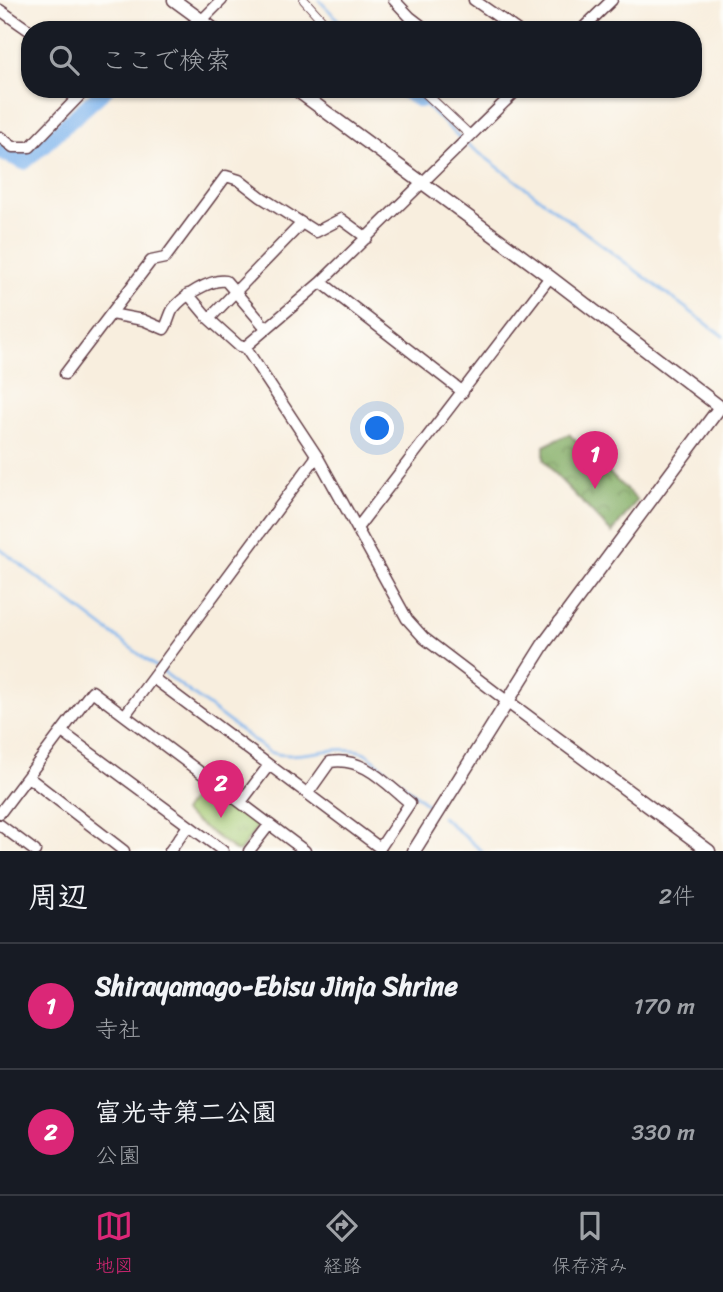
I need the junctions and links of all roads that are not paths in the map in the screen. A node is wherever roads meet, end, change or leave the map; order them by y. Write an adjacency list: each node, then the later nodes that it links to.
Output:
1 (5, 0): 8 (street)
2 (174, 0): 9 (street)
3 (222, 0): 9 (street)
4 (304, 0): 10 (street)
5 (394, 0): 11 (street)
6 (474, 0): 12 (street)
7 (612, 0): 13 (street)
8 (0, 8): 14 (street)
9 (202, 20)
10 (323, 21)
11 (415, 21)
12 (504, 21)
13 (590, 21)
14 (21, 24)
15 (77, 98): 19 (street)
16 (307, 98): 21 (street)
17 (429, 98): 20 (street)
18 (506, 98): 20 (street)
19 (0, 137)
20 (466, 141): 21 (street)
21 (423, 184): 23 (street); 24 (street)
22 (302, 223): 23 (street); 26 (street); 28 (street)
23 (367, 238): 25 (street)
24 (550, 277): 33 (street); 34 (street)
25 (321, 282): 30 (street); 33 (street)
26 (236, 292): 27 (street); 29 (street); 30 (street)
27 (188, 294): 28 (street); 29 (street)
28 (111, 314): 32 (street)
29 (209, 318): 31 (street)
30 (266, 328): 31 (street)
31 (245, 347): 35 (street)
32 (65, 374)
33 (463, 392): 36 (street)
34 (721, 405): 38 (street)
35 (317, 456): 36 (street); 37 (street)
36 (358, 527): 38 (street)
37 (154, 676): 39 (street); 41 (street)
38 (508, 702): 56 (street); 57 (street)
39 (125, 715): 40 (street); 44 (street)
40 (62, 732): 42 (street); 48 (street)
41 (269, 765): 43 (street); 44 (street)
42 (28, 777): 45 (street); 51 (street)
43 (308, 793): 49 (street); 49 (street)
44 (241, 802): 47 (street)
45 (0, 813)
46 (0, 825): 50 (street)
47 (269, 825): 54 (street); 55 (street)
48 (188, 826): 52 (street); 53 (street)
49 (380, 850)
50 (35, 851)
51 (124, 851)
52 (170, 851)
53 (223, 851)
54 (248, 851)
55 (305, 851)
56 (414, 851)
57 (709, 851)

